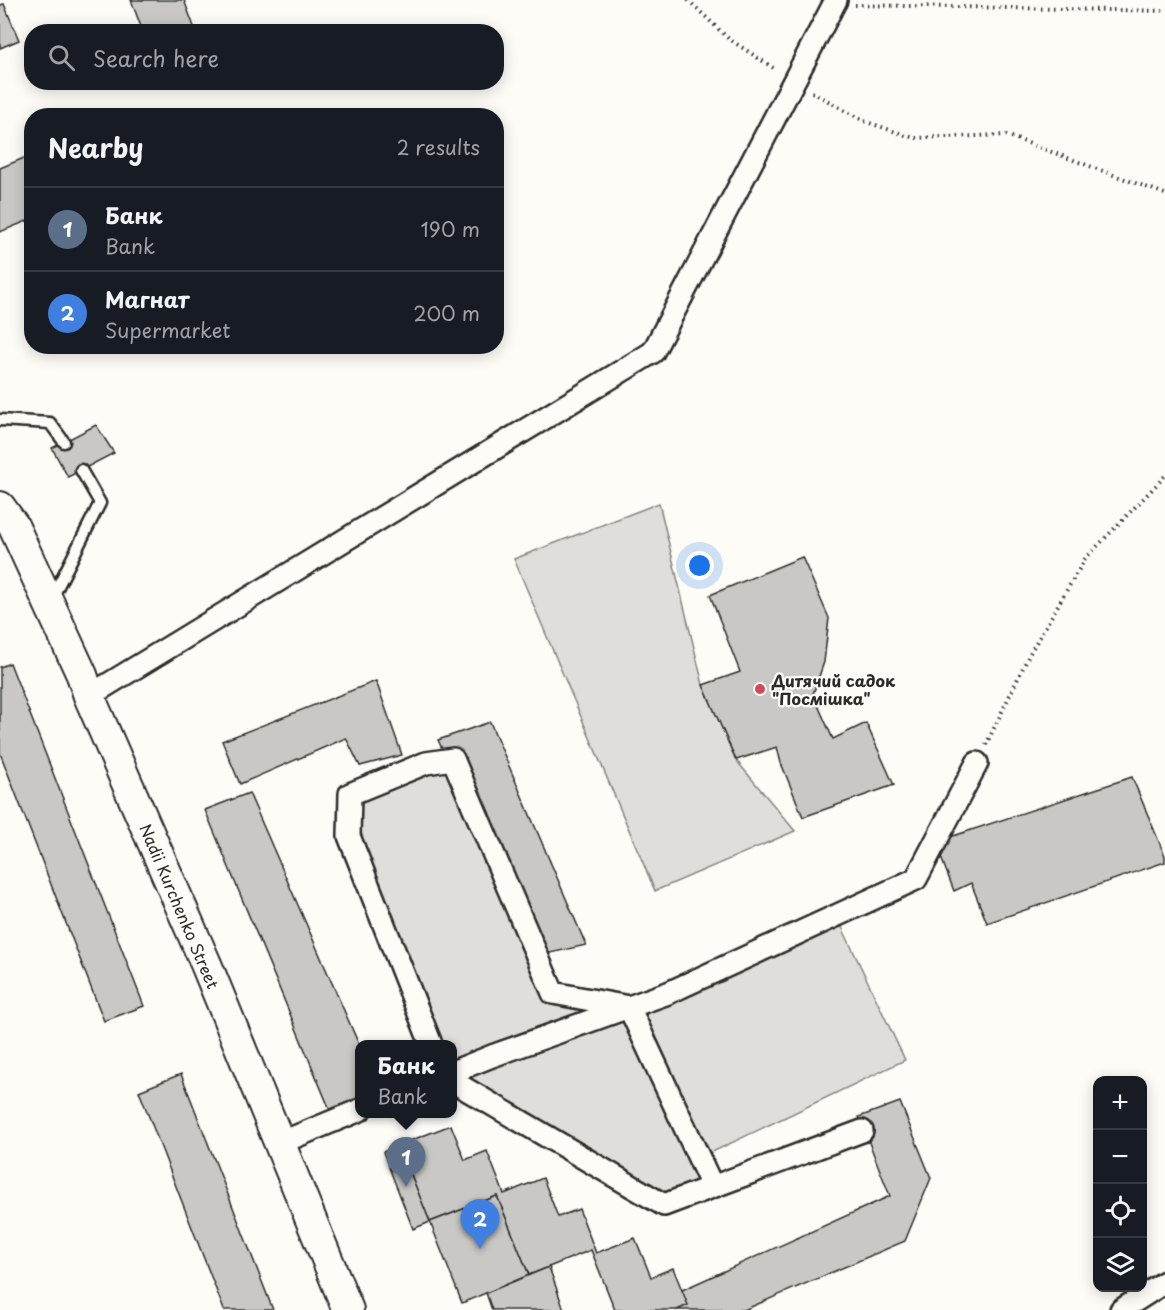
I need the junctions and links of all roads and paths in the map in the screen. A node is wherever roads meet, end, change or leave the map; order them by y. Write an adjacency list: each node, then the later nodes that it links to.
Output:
1 (688, 0): 4 (path)
2 (835, 2): 3 (path); 4 (street)
3 (1165, 11)
4 (793, 82): 5 (path); 12 (street)
5 (1165, 194)
6 (0, 420): 7 (lane)
7 (64, 442)
8 (81, 470): 11 (lane)
9 (1165, 476): 13 (path)
10 (0, 507): 11 (street, Nadii Kurchenko Street)
11 (50, 604): 12 (street, Nadii Kurchenko Street)
12 (89, 696): 20 (street, Nadii Kurchenko Street)
13 (977, 763): 14 (street)
14 (629, 1007): 15 (street); 16 (street); 21 (street)
15 (429, 1040)
16 (457, 1070)
17 (457, 1083): 21 (street)
18 (355, 1112): 20 (street)
19 (862, 1131): 21 (street)
20 (280, 1143): 23 (street, Nadii Kurchenko Street)
21 (712, 1186)
22 (1165, 1282): 24 (street)
23 (348, 1310)
24 (1121, 1310)

